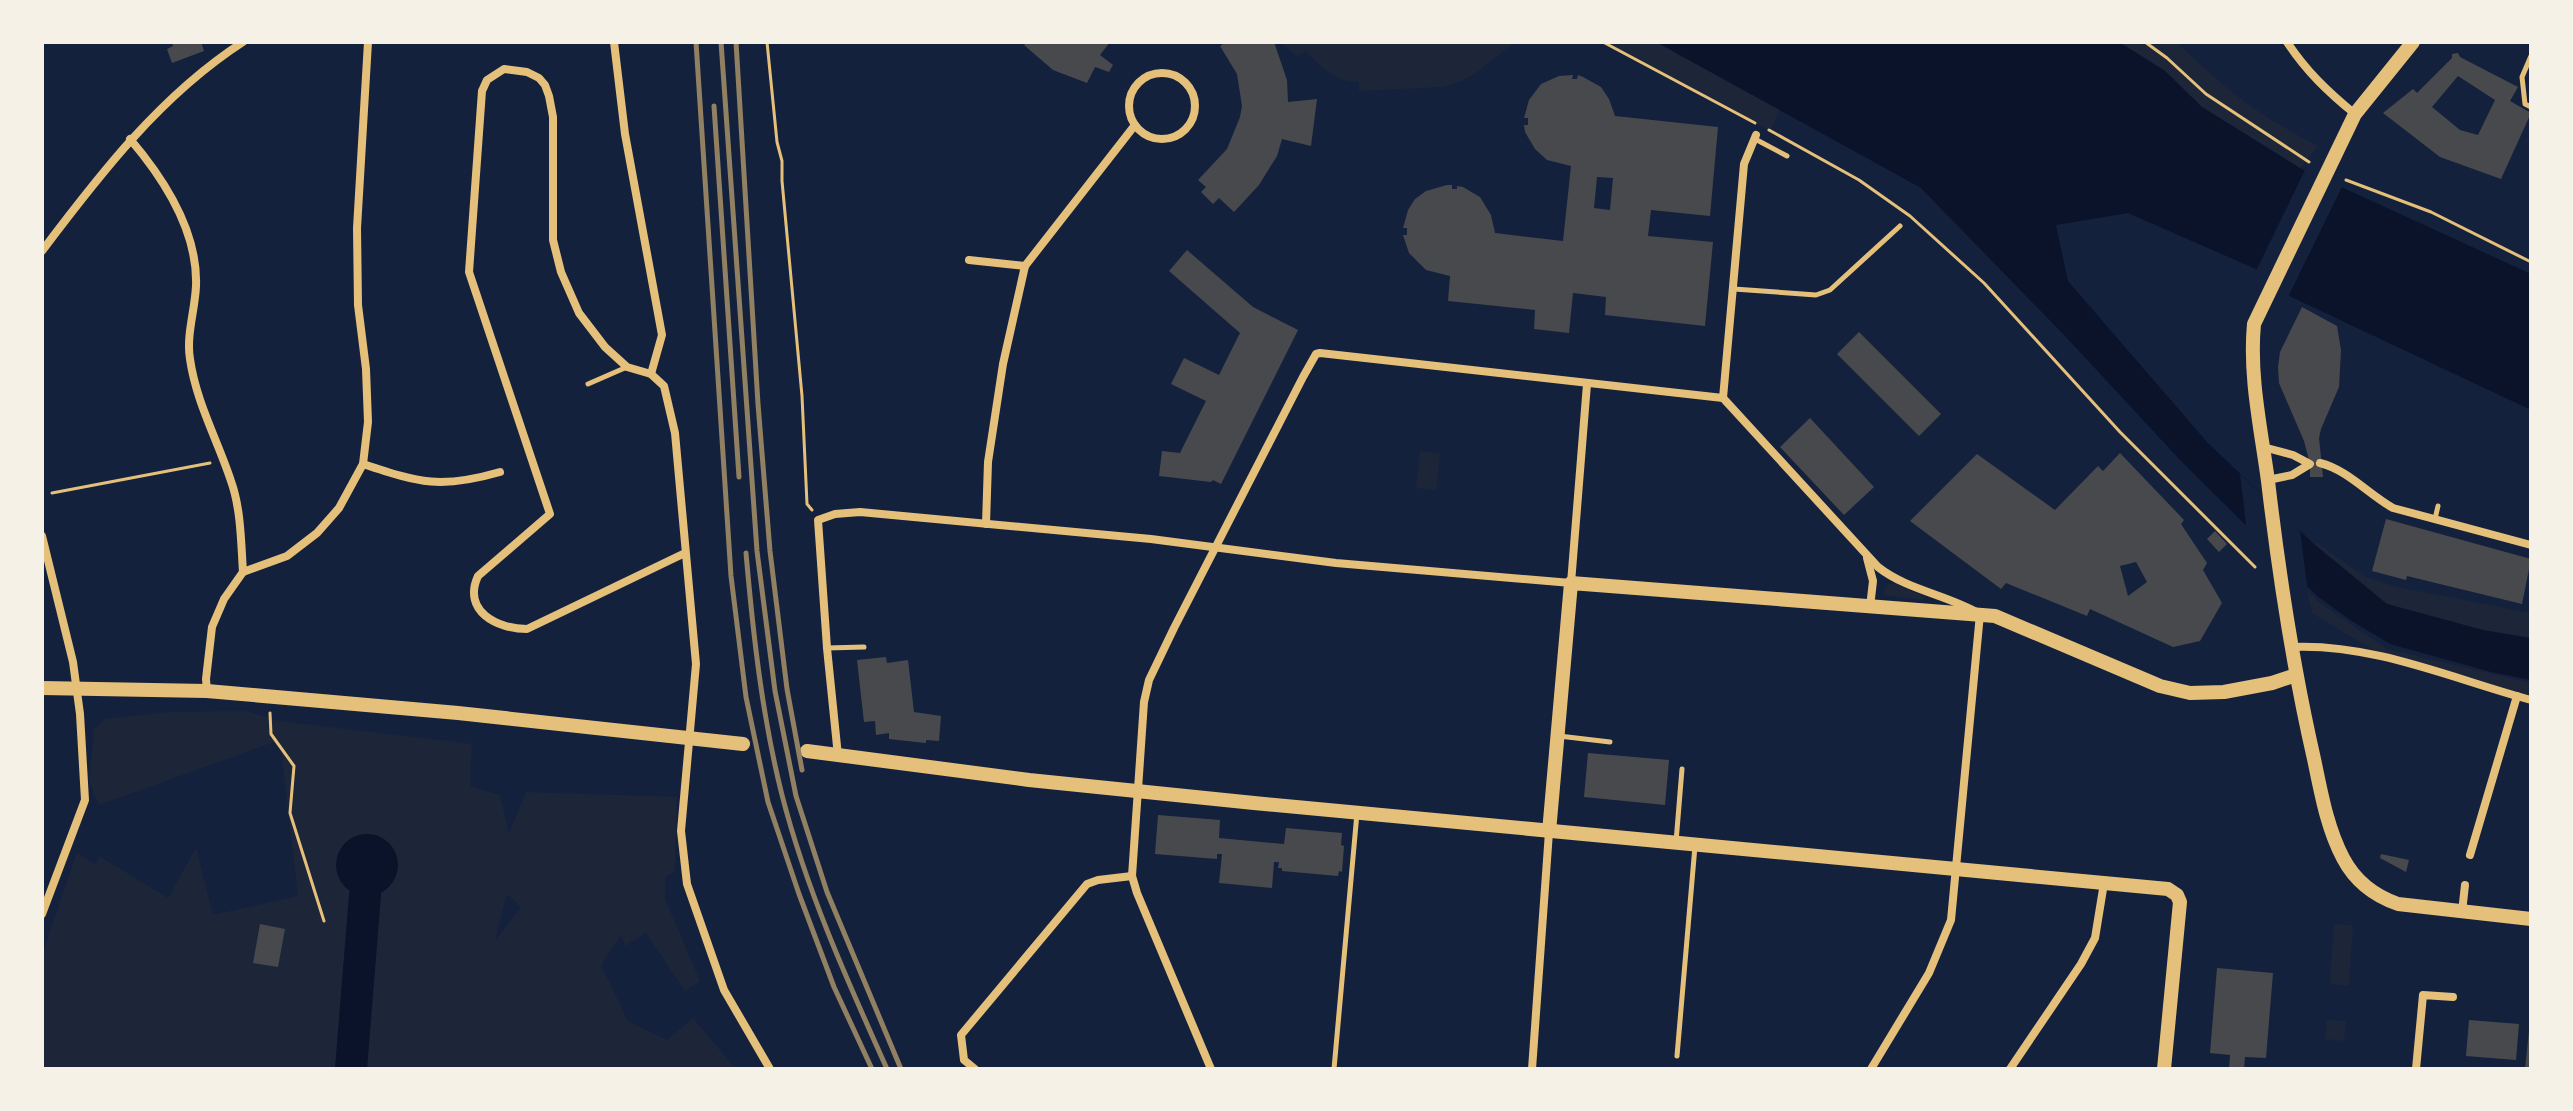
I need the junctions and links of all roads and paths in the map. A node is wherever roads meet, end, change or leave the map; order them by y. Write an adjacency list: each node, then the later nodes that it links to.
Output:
1 (243, 42): 14 (street)
2 (368, 42): 32 (street)
3 (614, 42): 25 (street)
4 (767, 42): 37 (path)
5 (1603, 42): 45 (path)
6 (2145, 42): 16 (path)
7 (2287, 42): 11 (street)
8 (2413, 42): 11 (street)
9 (2531, 56): 10 (lane)
10 (2531, 107)
11 (2355, 114): 29 (street)
12 (1135, 125): 12 (street); 22 (street)
13 (1755, 137): 15 (lane); 23 (street)
14 (130, 139): 19 (street); 30 (street)
15 (1787, 156)
16 (2309, 162)
17 (2346, 180): 21 (path)
18 (1900, 226): 23 (lane)
19 (42, 251)
20 (969, 260): 22 (street)
21 (2531, 262)
22 (1025, 266): 39 (street)
23 (1734, 289): 28 (street)
24 (627, 367): 25 (street); 26 (lane); 43 (street)
25 (651, 374): 43 (street)
26 (588, 384)
27 (1587, 384): 28 (street); 42 (street); 47 (street)
28 (1723, 398): 44 (street)
29 (2263, 447): 34 (street); 34 (street)
30 (223, 461): 35 (path); 46 (street)
31 (2320, 463): 38 (street)
32 (363, 464): 33 (street); 46 (street)
33 (500, 472)
34 (2268, 487): 51 (street)
35 (52, 493)
36 (2438, 506): 38 (lane)
37 (818, 520): 39 (street); 52 (street)
38 (2435, 520): 41 (street)
39 (986, 524): 42 (street)
40 (42, 536): 55 (street)
41 (2531, 545)
42 (1217, 548): 47 (street); 67 (street)
43 (685, 553): 61 (street)
44 (1865, 553): 48 (street); 49 (street)
45 (2255, 567)
46 (243, 572): 56 (street)
47 (1571, 583): 48 (street); 60 (street)
48 (1870, 607): 49 (street)
49 (1980, 614): 53 (street); 73 (street)
50 (864, 647): 52 (lane)
51 (2291, 647): 53 (street); 57 (street)
52 (827, 648): 65 (street)
53 (2296, 675): 77 (street)
54 (42, 688): 55 (street)
55 (77, 688): 56 (street); 78 (street)
56 (207, 691): 61 (street)
57 (2517, 696): 58 (street); 72 (street)
58 (2531, 700)
59 (270, 713): 80 (path)
60 (1558, 736): 62 (lane); 69 (street)
61 (689, 739): 63 (street); 83 (street)
62 (1610, 742)
63 (743, 744)
64 (807, 751): 65 (street)
65 (838, 756): 67 (street)
66 (1682, 769): 70 (lane)
67 (1138, 790): 68 (street); 74 (street)
68 (1358, 812): 69 (street); 86 (lane)
69 (1549, 832): 70 (street); 87 (street)
70 (1676, 843): 71 (street)
71 (1695, 845): 73 (street); 82 (lane)
72 (2470, 855)
73 (1956, 868): 75 (street); 88 (street)
74 (1132, 876): 84 (street); 85 (street)
75 (2104, 883): 89 (street); 90 (street)
76 (2465, 885): 77 (street)
77 (2461, 913): 79 (street)
78 (42, 914)
79 (2531, 919)
80 (324, 921)
81 (2453, 997): 91 (street)
82 (1677, 1056)
83 (770, 1069)
84 (975, 1069)
85 (1211, 1069)
86 (1334, 1069)
87 (1532, 1069)
88 (1871, 1069)
89 (2010, 1069)
90 (2164, 1069)
91 (2416, 1069)

